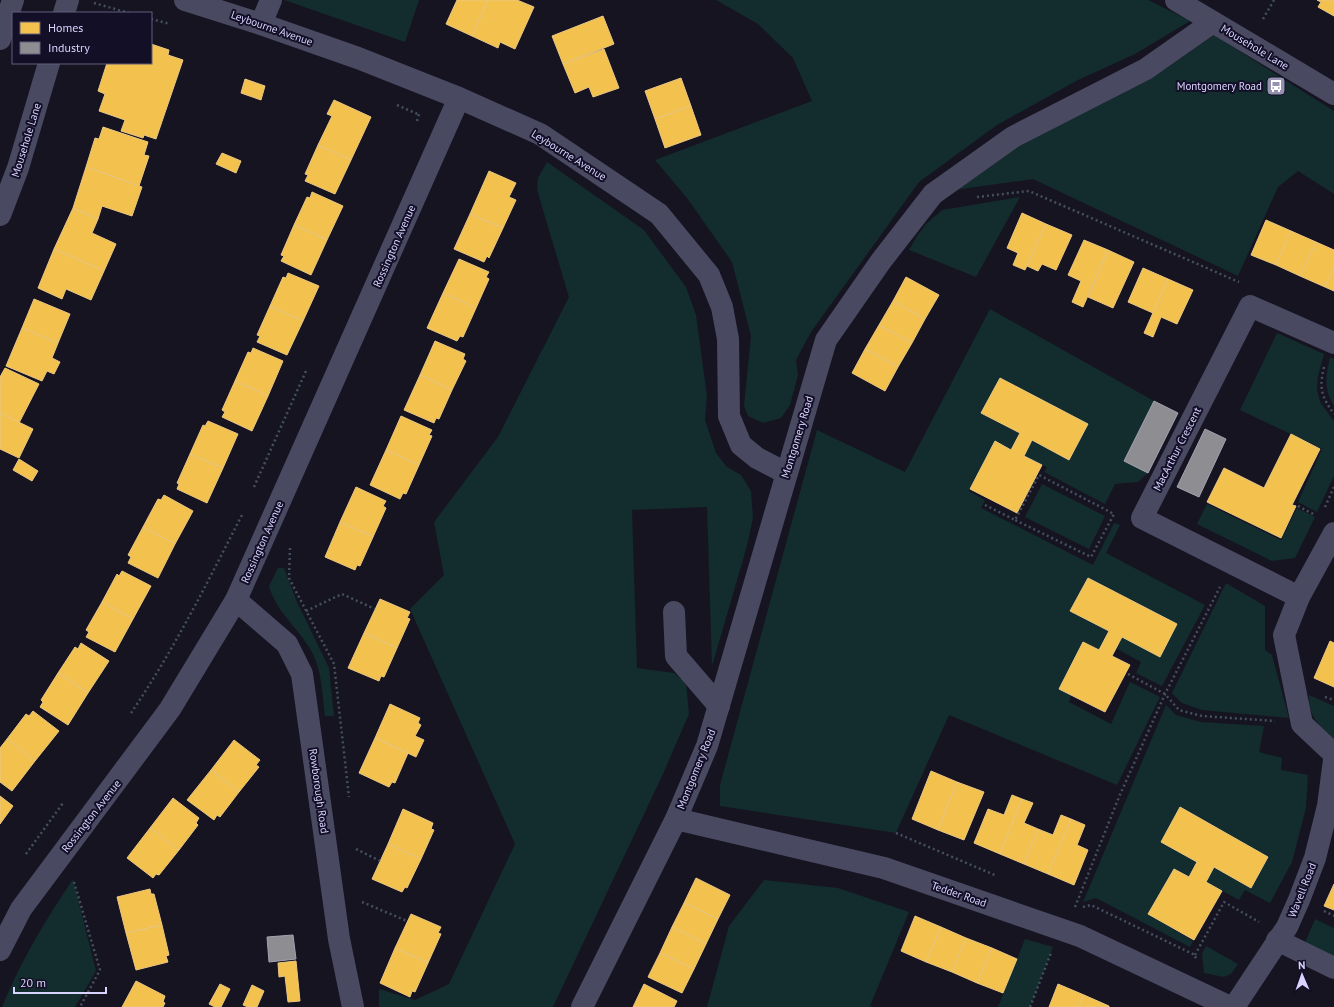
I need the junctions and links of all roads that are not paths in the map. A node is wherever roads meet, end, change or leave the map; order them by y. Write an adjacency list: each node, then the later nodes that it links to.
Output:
1 (13, 0): 9 (street)
2 (185, 0): 8 (street, Leybourne Avenue)
3 (271, 0): 8 (street)
4 (1176, 0): 7 (street, Mousehole Lane)
5 (78, 1): 6 (street)
6 (65, 12)
7 (1213, 22): 11 (street, Mousehole Lane); 16 (street, Montgomery Road)
8 (261, 24): 12 (street, Leybourne Avenue)
9 (0, 39)
10 (49, 64): 13 (street, Mousehole Lane)
11 (1334, 94)
12 (459, 98): 16 (street, Leybourne Avenue); 19 (street, Rossington Avenue)
13 (9, 165): 14 (street, Mousehole Lane)
14 (0, 215)
15 (1333, 342): 18 (street, MacArthur Crescent)
16 (786, 473): 21 (street, Montgomery Road)
17 (1334, 533): 18 (street)
18 (1299, 597): 22 (street)
19 (236, 600): 26 (street, Rossington Avenue); 28 (street, Rowborough Road)
20 (674, 612): 21 (street)
21 (719, 706): 24 (street, Montgomery Road)
22 (1334, 754)
23 (1334, 760): 25 (street, Wavell Road)
24 (676, 819): 29 (street, Montgomery Road); 30 (street, Tedder Road)
25 (1279, 937): 27 (street); 31 (street, Wavell Road)
26 (0, 950)
27 (1334, 968)
28 (353, 1007)
29 (582, 1007)
30 (1230, 1007)
31 (1234, 1007)

